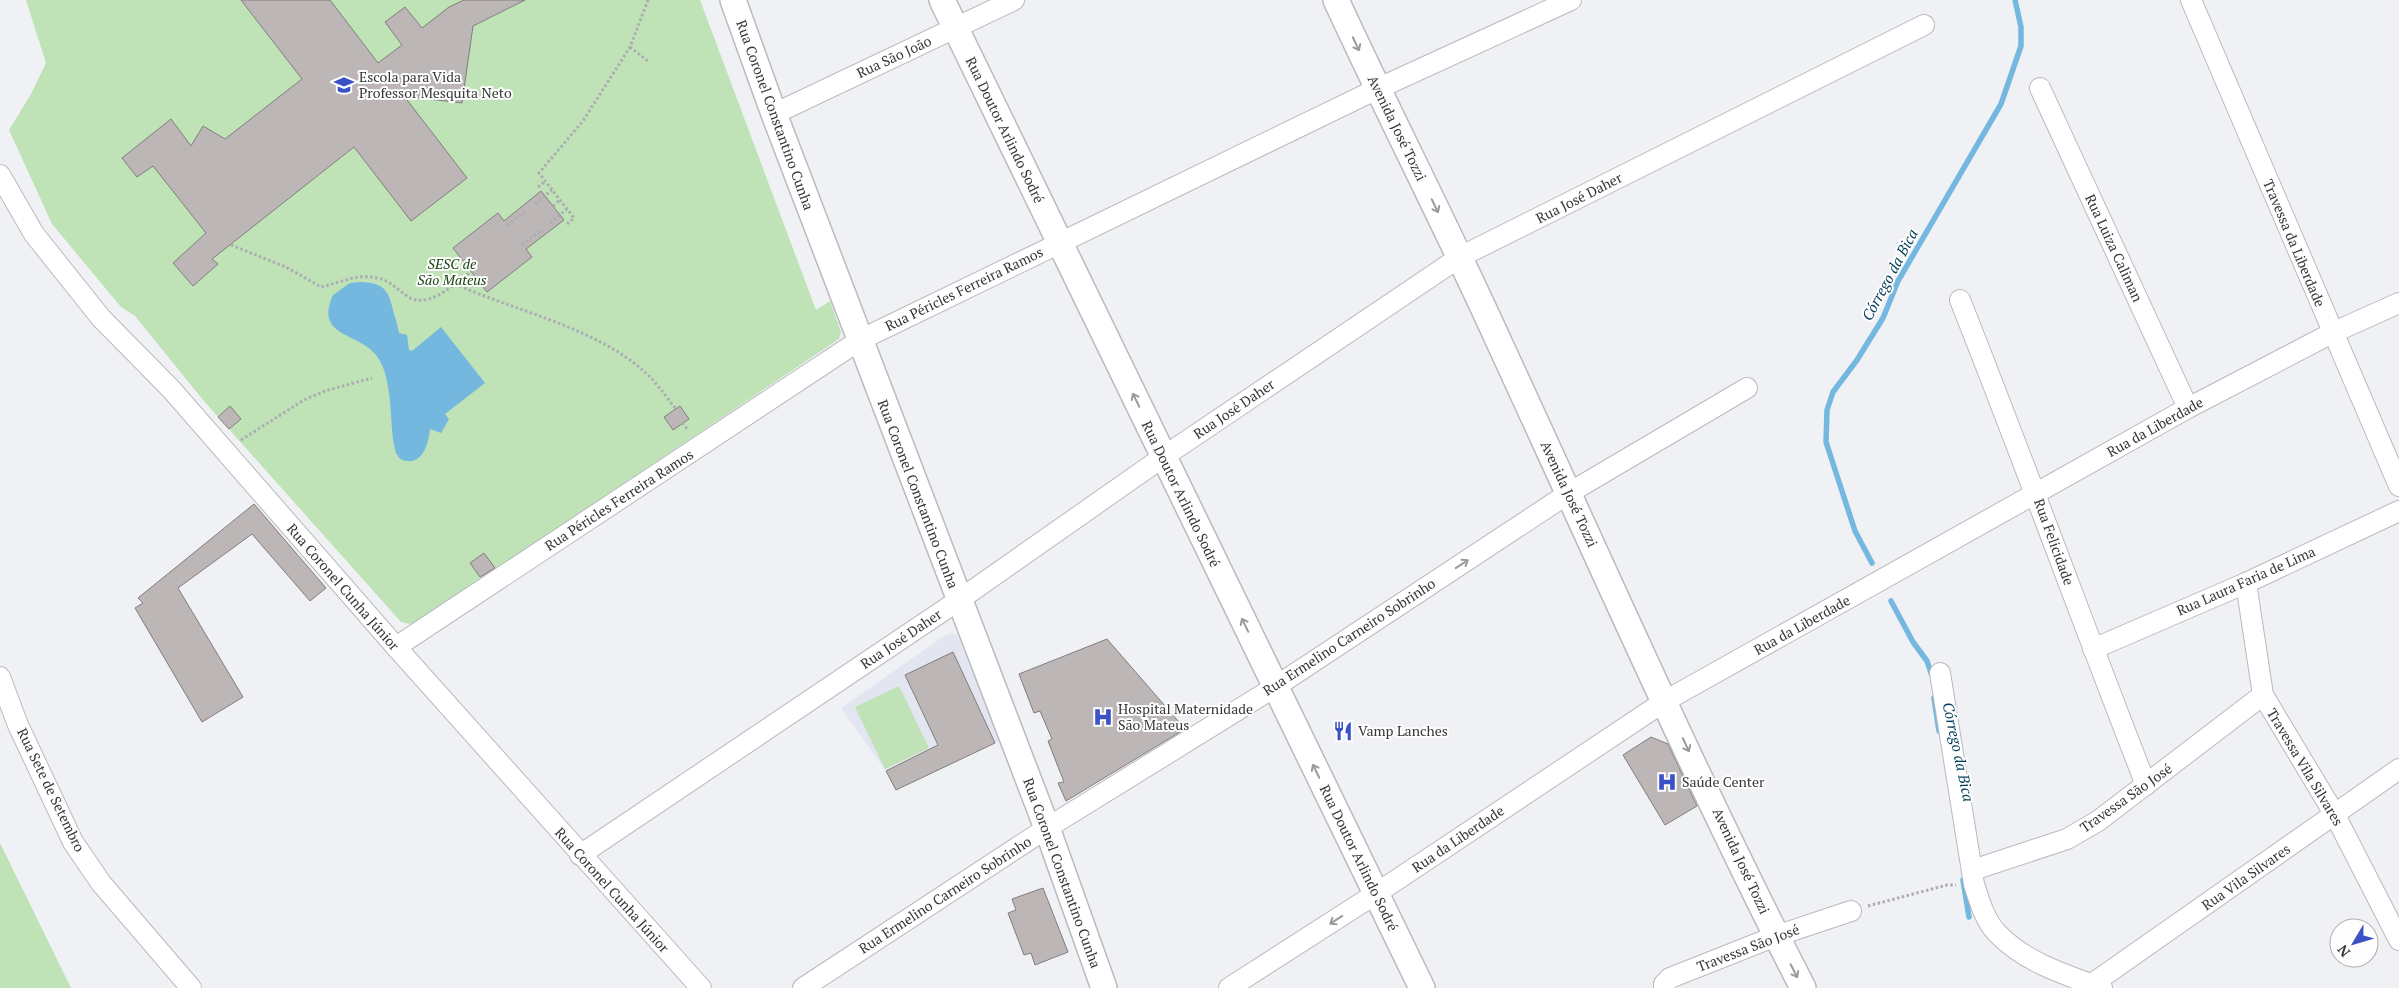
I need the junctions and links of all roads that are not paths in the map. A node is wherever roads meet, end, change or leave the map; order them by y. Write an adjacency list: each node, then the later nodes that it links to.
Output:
1 (733, 0): 11 (street, Rua Coronel Constantino Cunha)
2 (942, 0): 8 (street, Rua Doutor Arlindo Sodré)
3 (1014, 0): 8 (street, Rua São João)
4 (1336, 0): 10 (street, Avenida José Tozzi, one-way to 10)
5 (1571, 0): 10 (street, Rua Péricles Ferreira Ramos)
6 (2191, 0): 17 (street, Travessa da Liberdade)
7 (1924, 25): 14 (street, Rua José Daher)
8 (956, 27): 11 (street, Rua São João); 13 (street, Rua Doutor Arlindo Sodré)
9 (2040, 88): 20 (street, Rua Luiza Caliman)
10 (1377, 89): 13 (street, Rua Péricles Ferreira Ramos); 14 (street, Avenida José Tozzi, one-way to 14)
11 (774, 114): 18 (street, Rua Coronel Constantino Cunha)
12 (0, 175): 28 (street, Rua Coronel Cunha Júnior)
13 (1059, 243): 18 (street, Rua Péricles Ferreira Ramos); 21 (street, Rua Doutor Arlindo Sodré, one-way to 13)
14 (1460, 257): 21 (street, Rua José Daher); 24 (street, Avenida José Tozzi)
15 (1960, 300): 23 (street, Rua Felicidade)
16 (2399, 303): 17 (street, Rua da Liberdade)
17 (2332, 333): 20 (street, Rua da Liberdade); 22 (street, Travessa da Liberdade)
18 (860, 340): 27 (street, Rua Coronel Constantino Cunha); 28 (street, Rua Péricles Ferreira Ramos)
19 (1747, 388): 24 (street, Rua Ermelino Carneiro Sobrinho)
20 (2188, 408): 23 (street, Rua da Liberdade)
21 (1163, 457): 27 (street, Rua José Daher); 32 (street, Rua Doutor Arlindo Sodré, one-way to 21)
22 (2399, 486)
23 (2036, 493): 29 (street, Rua Felicidade); 34 (street, Rua da Liberdade)
24 (1569, 494): 32 (street, Rua Ermelino Carneiro Sobrinho, one-way to 24); 34 (street, Avenida José Tozzi)
25 (2399, 511): 26 (street, Rua Laura Faria de Lima)
26 (2246, 583): 29 (street, Rua Laura Faria de Lima); 33 (street, Travessa Vila Silvares)
27 (959, 600): 38 (street, Rua Coronel Constantino Cunha); 39 (street, Rua José Daher)
28 (396, 647): 39 (street, Rua Coronel Cunha Júnior)
29 (2093, 649): 36 (street, Rua Felicidade)
30 (1940, 673): 40 (street)
31 (0, 677): 48 (street, Rua Sete de Setembro)
32 (1275, 687): 38 (street, Rua Ermelino Carneiro Sobrinho); 41 (street, Rua Doutor Arlindo Sodré, one-way to 32)
33 (2263, 696): 36 (street, Travessa São José); 37 (street, Travessa Vila Silvares)
34 (1665, 701): 41 (street, Rua da Liberdade); 43 (street, Avenida José Tozzi, one-way to 43)
35 (2399, 769): 37 (street, Rua Vila Silvares)
36 (2146, 786): 40 (street, Travessa São José)
37 (2335, 814): 44 (street, Travessa Vila Silvares); 47 (street, Rua Vila Silvares)
38 (1047, 828): 50 (street, Rua Ermelino Carneiro Sobrinho); 51 (street, Rua Coronel Constantino Cunha)
39 (580, 855): 49 (street, Rua Coronel Cunha Júnior)
40 (1972, 870): 47 (street)
41 (1377, 893): 45 (street, Rua da Liberdade, one-way to 45); 53 (street, Rua Doutor Arlindo Sodré)
42 (1851, 911): 43 (street, Travessa São José)
43 (1776, 936): 46 (street, Travessa São José); 54 (street, Avenida José Tozzi, one-way to 54)
44 (2399, 940)
45 (1258, 980): 52 (street, Rua da Liberdade)
46 (1665, 984)
47 (2097, 986)
48 (191, 988)
49 (701, 988)
50 (802, 988)
51 (1104, 988)
52 (1229, 988)
53 (1422, 988)
54 (1803, 988)

